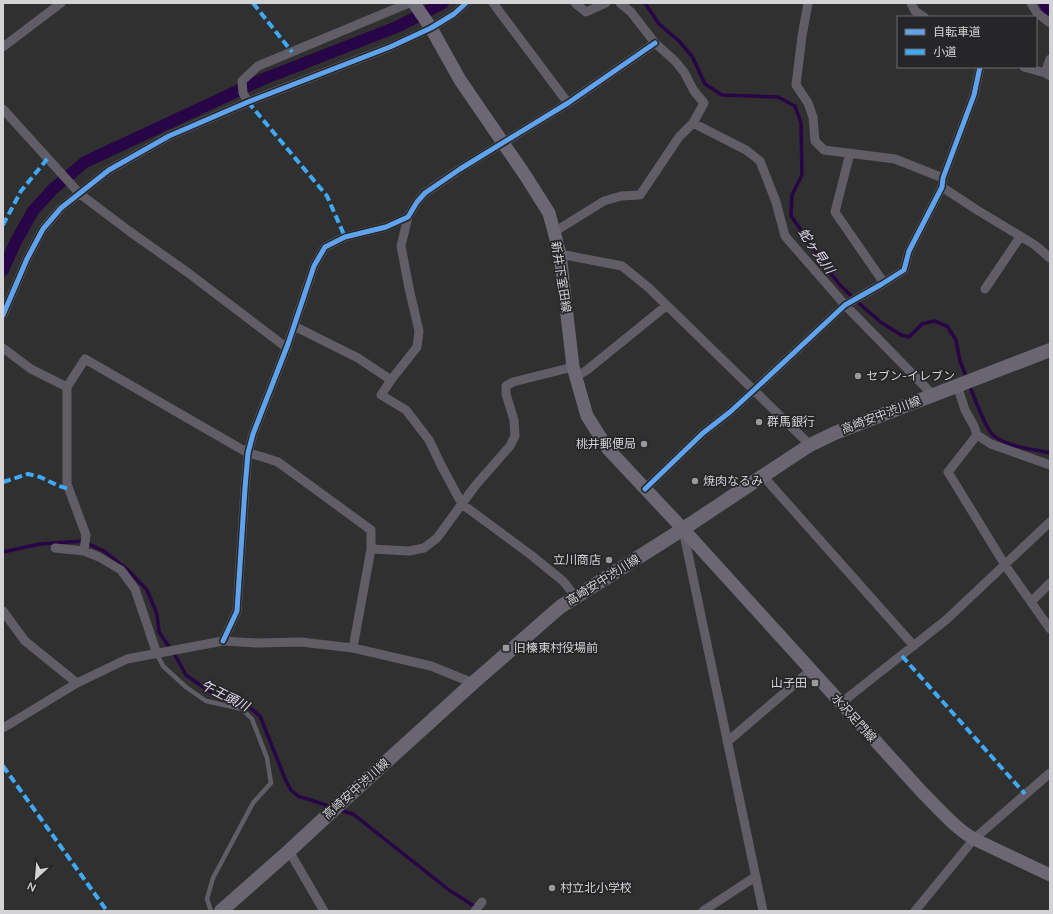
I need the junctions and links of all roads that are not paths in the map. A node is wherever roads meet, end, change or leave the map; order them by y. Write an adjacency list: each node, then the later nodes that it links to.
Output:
1 (61, 3): 16 (street)
2 (409, 3): 21 (street)
3 (414, 3): 14 (main road, 新井下室田線)
4 (466, 3): 14 (street)
5 (493, 3): 22 (street)
6 (575, 3): 7 (street)
7 (606, 3)
8 (620, 3): 15 (street)
9 (808, 3): 26 (street)
10 (912, 3): 12 (street)
11 (1031, 3): 13 (street)
12 (922, 16)
13 (1050, 23)
14 (431, 28): 21 (street); 25 (main road, 新井下室田線)
15 (655, 43): 22 (street); 24 (street)
16 (3, 47)
17 (1050, 59): 20 (street)
18 (980, 68): 27 (street)
19 (1027, 68): 20 (street)
20 (1047, 74)
21 (248, 102): 28 (street)
22 (568, 103): 25 (street)
23 (3, 109): 28 (street)
24 (693, 123): 30 (street); 36 (street)
25 (503, 143): 29 (street); 30 (main road, 新井下室田線)
26 (850, 153): 27 (street); 34 (street)
27 (943, 183): 31 (street); 34 (street)
28 (80, 194): 38 (street); 41 (street)
29 (408, 217): 39 (street); 44 (street)
30 (554, 232): 32 (main road, 新井下室田線)
31 (1020, 236): 33 (street); 35 (street)
32 (560, 254): 37 (street); 43 (main road, 新井下室田線)
33 (1050, 258)
34 (884, 283): 36 (street)
35 (985, 289)
36 (845, 305): 47 (street); 48 (street)
37 (666, 306): 43 (street); 47 (street)
38 (3, 315)
39 (294, 326): 41 (street); 44 (street)
40 (3, 348): 46 (street)
41 (287, 348): 51 (street)
42 (1050, 350): 45 (main road, 高崎安中渋川線)
43 (575, 372): 54 (main road, 新井下室田線); 55 (street)
44 (391, 380): 55 (street)
45 (957, 385): 48 (main road, 高崎安中渋川線); 49 (street)
46 (67, 387): 51 (street); 60 (street)
47 (754, 390): 50 (street); 54 (street)
48 (933, 395): 50 (main road, 高崎安中渋川線)
49 (977, 435): 52 (street); 61 (street)
50 (810, 445): 53 (main road, 高崎安中渋川線)
51 (248, 453): 59 (street); 67 (street)
52 (1050, 465)
53 (763, 476): 57 (main road, 高崎安中渋川線); 68 (street)
54 (645, 490): 57 (main road, 新井下室田線)
55 (462, 504): 59 (street); 63 (street)
56 (1050, 522): 61 (street)
57 (683, 529): 63 (main road, 高崎安中渋川線); 71 (main road, 水沢足門線); 76 (street)
58 (55, 548): 60 (street)
59 (371, 549): 69 (street)
60 (84, 551): 70 (street)
61 (1005, 565): 64 (street); 68 (street)
62 (1050, 583): 64 (street)
63 (576, 597): 73 (main road, 高崎安中渋川線)
64 (1031, 602): 66 (street)
65 (3, 610): 72 (street)
66 (1050, 629)
67 (223, 641): 69 (street); 70 (street)
68 (914, 646): 74 (street)
69 (354, 648): 73 (street)
70 (160, 653): 72 (street); 83 (lane)
71 (811, 670): 74 (main road, 水沢足門線); 76 (street)
72 (77, 683): 75 (street)
73 (473, 683): 79 (main road, 高崎安中渋川線)
74 (841, 703): 78 (main road, 水沢足門線)
75 (3, 728)
76 (727, 742): 81 (street)
77 (1050, 773): 78 (street)
78 (974, 839): 80 (main road, 水沢足門線); 89 (street)
79 (289, 851): 84 (main road, 高崎安中渋川線); 85 (street)
80 (1050, 875)
81 (755, 877): 87 (street); 88 (street)
82 (482, 902): 86 (street)
83 (211, 911)
84 (221, 911)
85 (324, 911)
86 (475, 911)
87 (703, 911)
88 (762, 911)
89 (915, 911)

